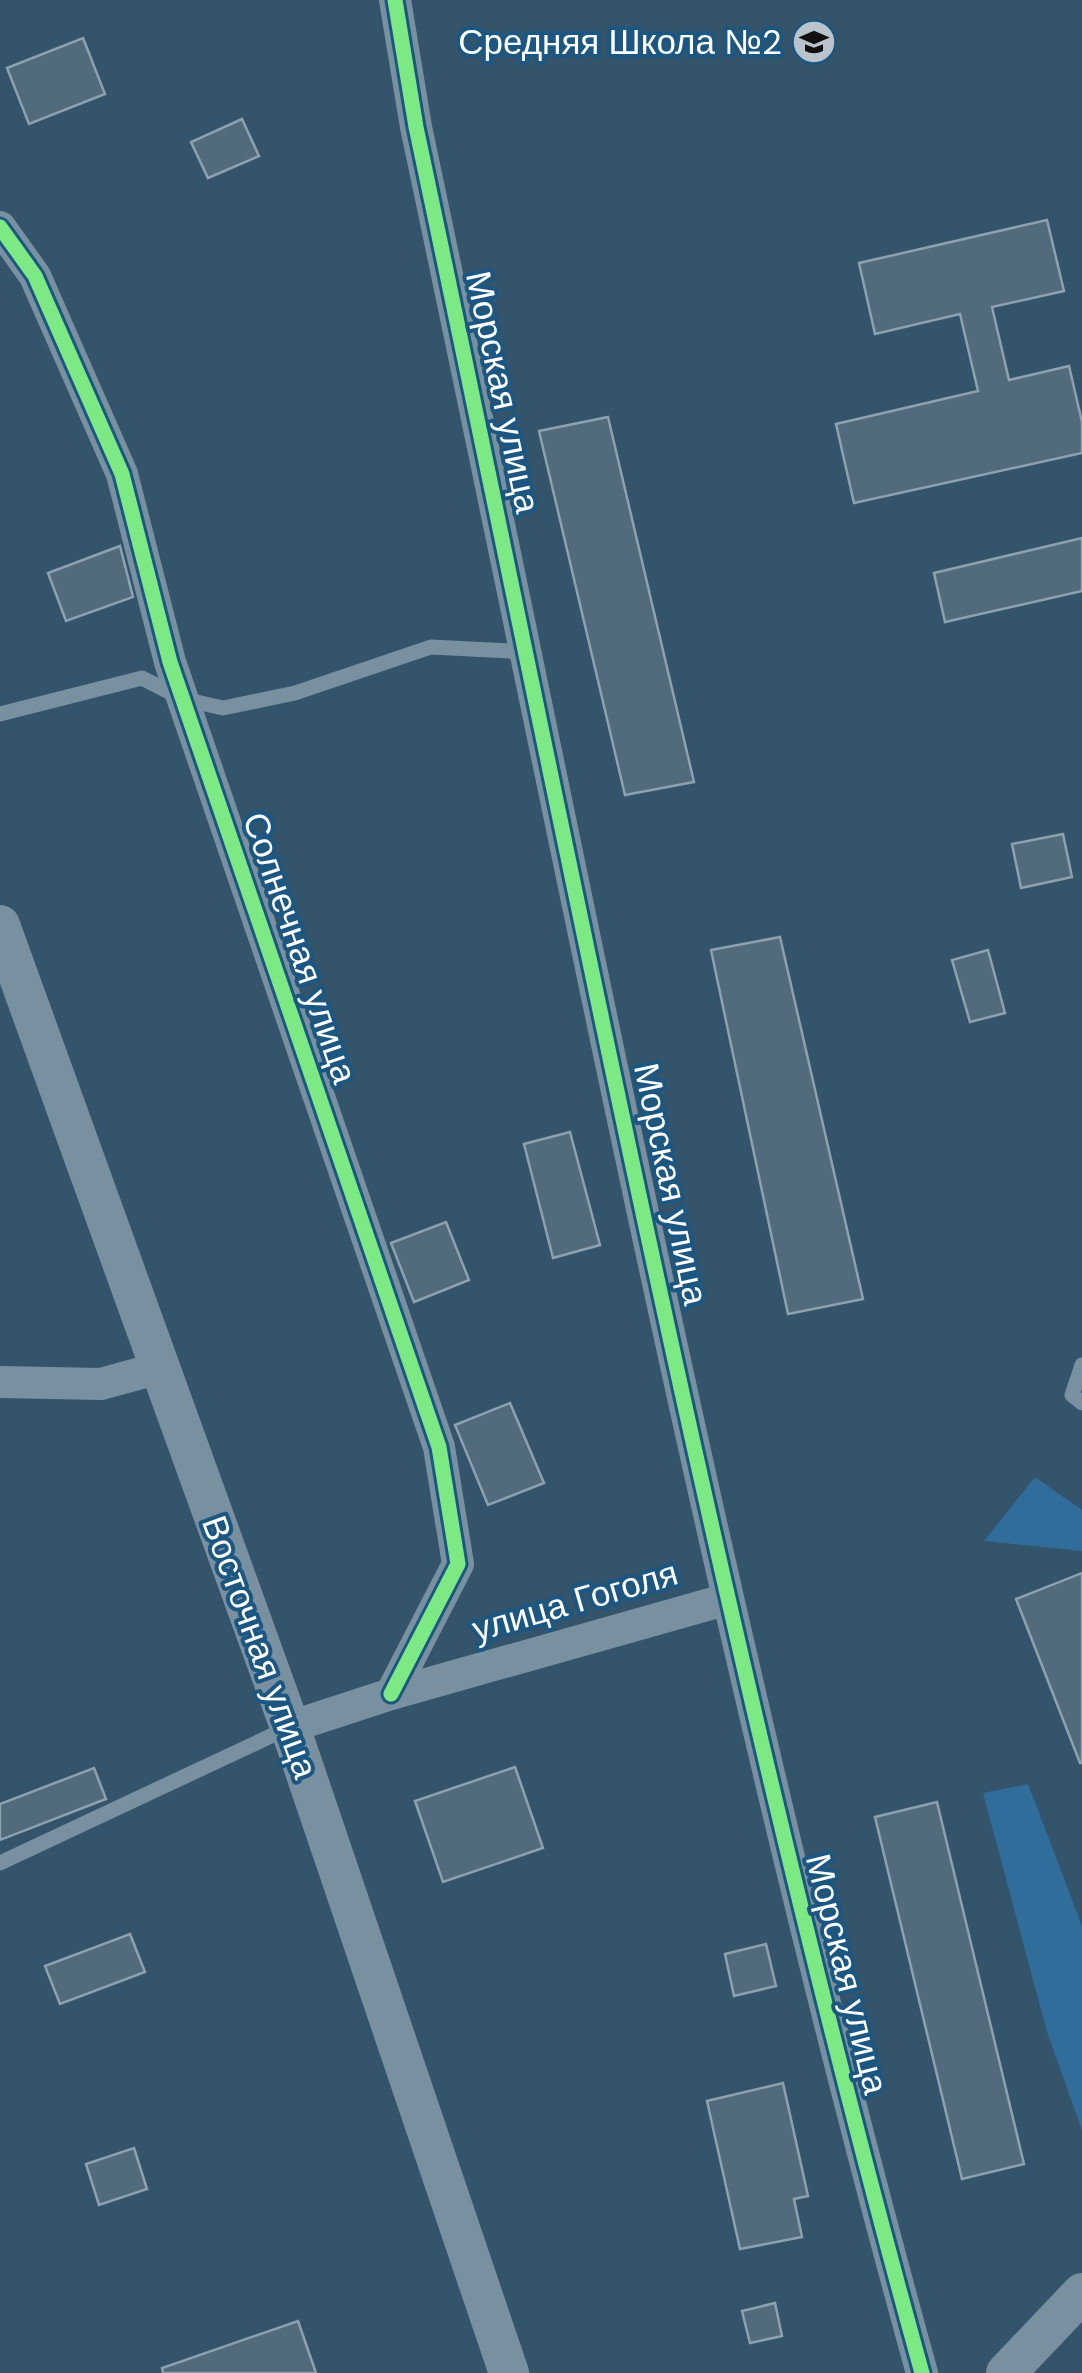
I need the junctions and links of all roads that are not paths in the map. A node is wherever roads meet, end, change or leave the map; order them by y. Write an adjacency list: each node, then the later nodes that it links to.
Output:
1 (395, 0): 3 (street, Морская улица)
2 (0, 227): 4 (street, Солнечная улица)
3 (527, 652): 4 (lane); 11 (street, Морская улица)
4 (183, 699): 5 (lane); 12 (street, Солнечная улица)
5 (0, 714)
6 (0, 925): 8 (street, Восточная улица)
7 (1082, 1365): 10 (lane)
8 (160, 1368): 9 (street); 13 (street, Восточная улица)
9 (0, 1382)
10 (1082, 1403)
11 (728, 1600): 12 (street, улица Гоголя); 17 (street, Морская улица)
12 (391, 1694): 13 (street, улица Гоголя)
13 (290, 1728): 14 (lane, улица Гоголя); 16 (street, Восточная улица)
14 (0, 1863)
15 (1082, 2293): 18 (street)
16 (509, 2373)
17 (922, 2373)
18 (1006, 2373)

